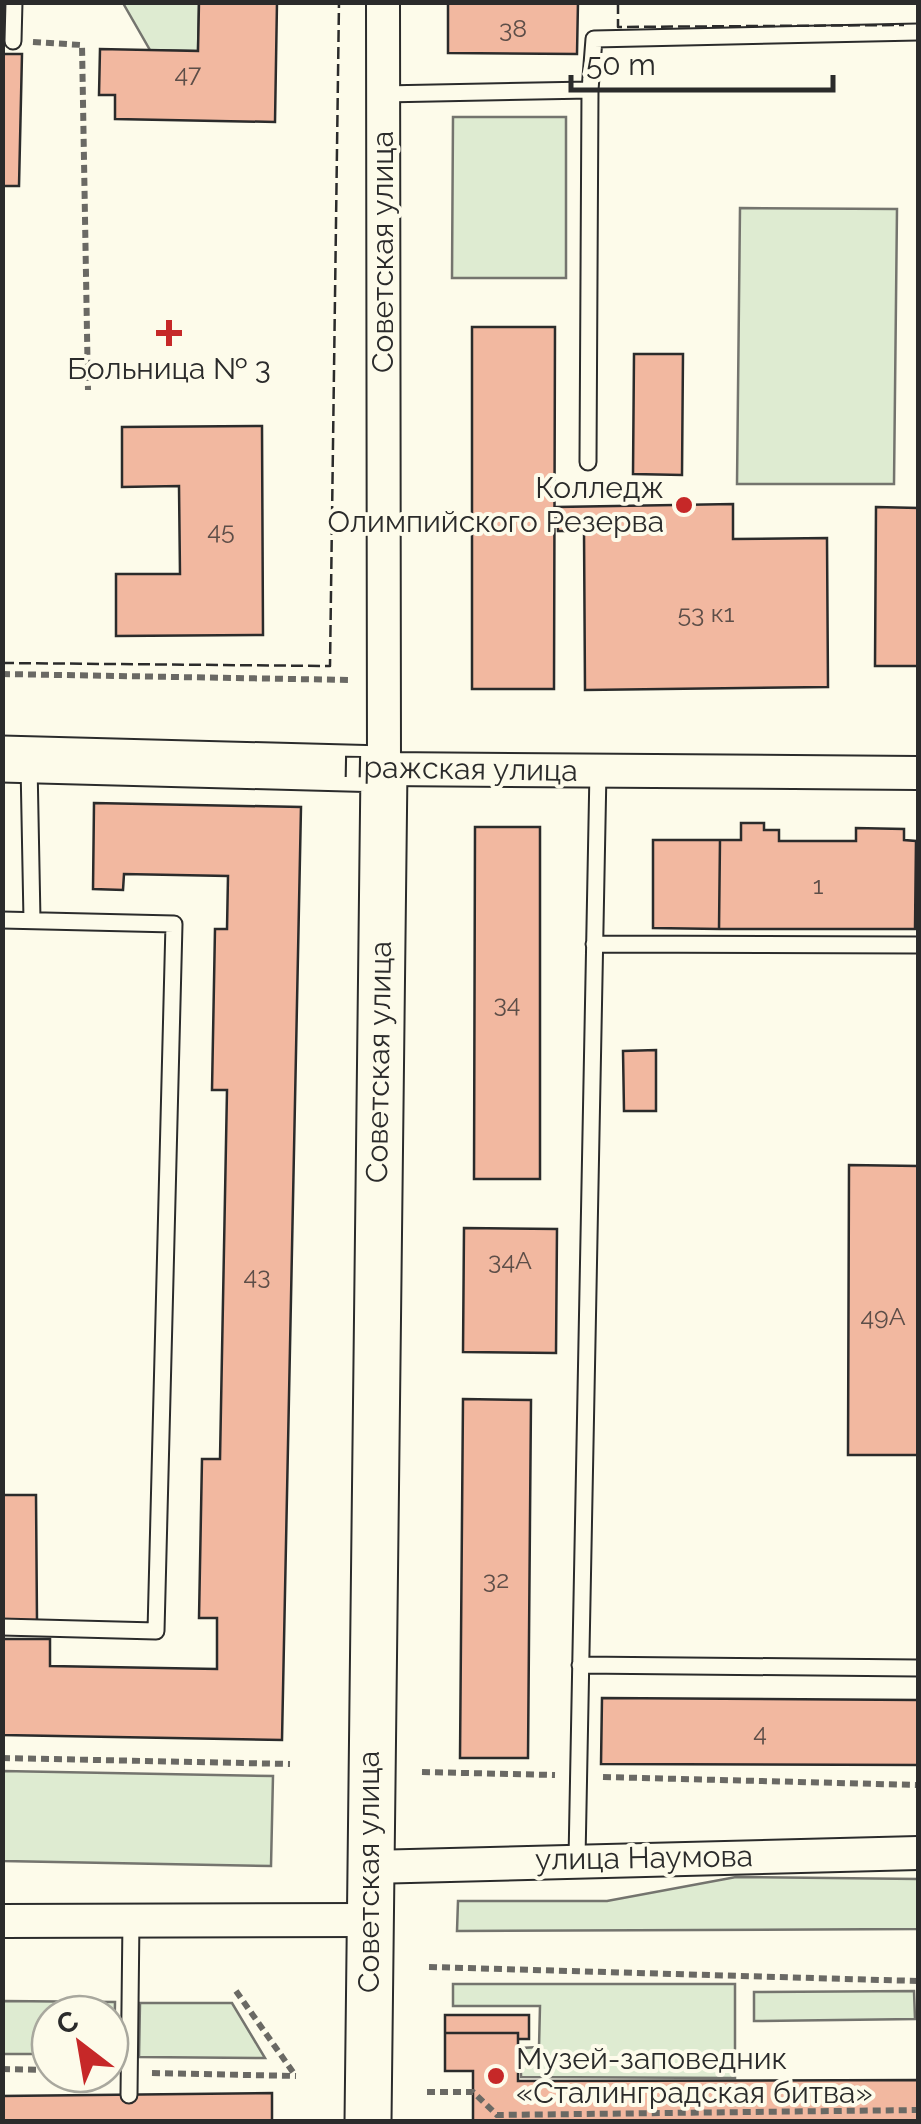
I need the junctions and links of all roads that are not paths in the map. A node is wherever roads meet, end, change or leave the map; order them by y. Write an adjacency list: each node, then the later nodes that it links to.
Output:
1 (14, 2): 4 (lane)
2 (382, 2): 6 (street, Советская улица)
3 (918, 32): 5 (lane)
4 (14, 41)
5 (590, 90): 6 (lane); 7 (lane)
6 (383, 94): 9 (street, Советская улица)
7 (588, 462)
8 (16, 759): 9 (street, Пражская улица); 13 (lane)
9 (384, 769): 10 (street, Пражская улица); 21 (street, Советская улица)
10 (598, 771): 11 (street, Пражская улица); 14 (lane)
11 (918, 773)
12 (2, 920): 13 (lane)
13 (32, 920): 16 (lane)
14 (594, 944): 15 (lane); 17 (lane)
15 (918, 946)
16 (2, 1627)
17 (580, 1665): 18 (lane); 20 (lane)
18 (918, 1668)
19 (918, 1853): 20 (street, улица Наумова)
20 (577, 1859): 21 (street, улица Наумова)
21 (370, 1866): 23 (street, Советская улица)
22 (131, 1920): 23 (street); 24 (street); 25 (lane)
23 (369, 1920): 26 (street, Советская улица)
24 (2, 1921)
25 (129, 2095)
26 (368, 2122)

